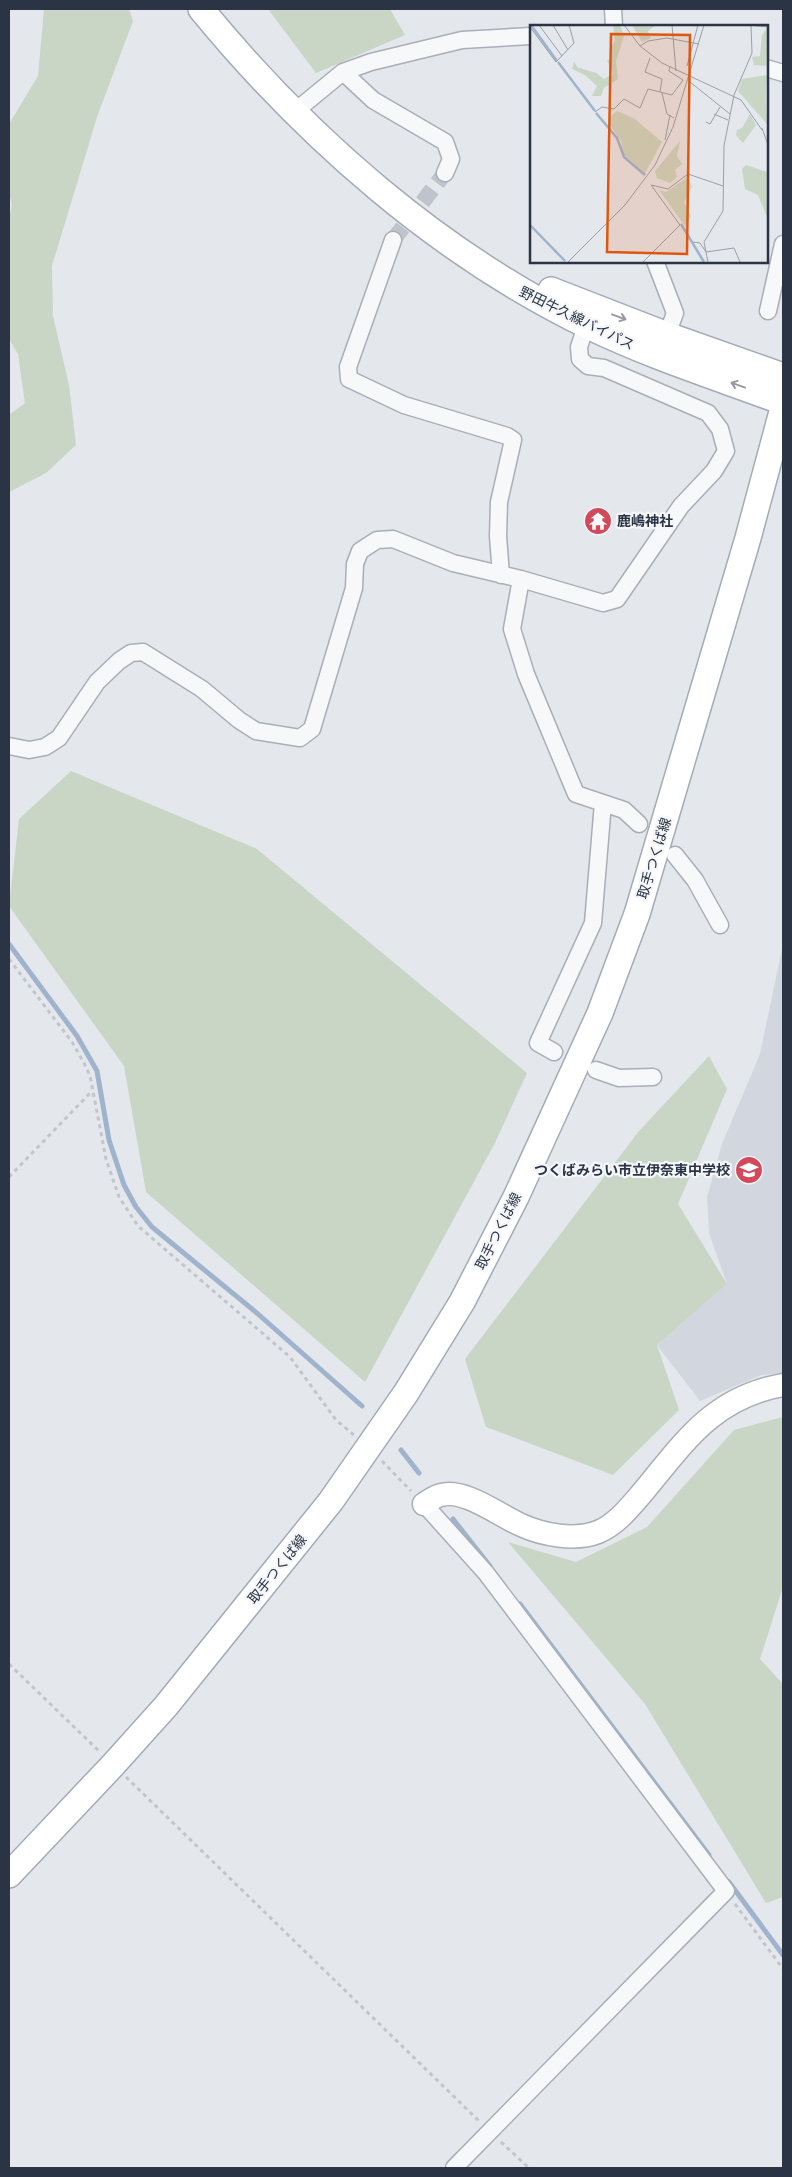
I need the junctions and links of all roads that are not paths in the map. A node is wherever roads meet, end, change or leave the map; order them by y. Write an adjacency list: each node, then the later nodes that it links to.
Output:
1 (201, 9): 8 (main road, 野田牛久線バイパス)
2 (613, 9): 3 (street)
3 (614, 25)
4 (530, 36): 6 (street)
5 (767, 68): 7 (street)
6 (343, 72): 8 (street); 9 (street)
7 (783, 73)
8 (294, 113): 14 (main road, 野田牛久線バイパス)
9 (445, 173)
10 (393, 240): 19 (street)
11 (783, 244): 13 (street)
12 (655, 262): 15 (street)
13 (768, 311)
14 (589, 316): 15 (main road, 野田牛久線バイパス); 20 (street)
15 (663, 346): 16 (main road, 野田牛久線バイパス); 17 (main road, 野田牛久線バイパス, one-way to 15)
16 (782, 377)
17 (783, 402)
18 (783, 408): 31 (main road, 取手つくば線)
19 (500, 575): 20 (street); 21 (street)
20 (522, 579): 22 (street)
21 (9, 746)
22 (603, 803): 23 (street); 26 (street)
23 (639, 824)
24 (675, 855): 25 (street)
25 (720, 926)
26 (554, 1052)
27 (596, 1070): 28 (street)
28 (652, 1077)
29 (783, 1385): 30 (street)
30 (424, 1504): 32 (street)
31 (9, 1875)
32 (454, 2168)

